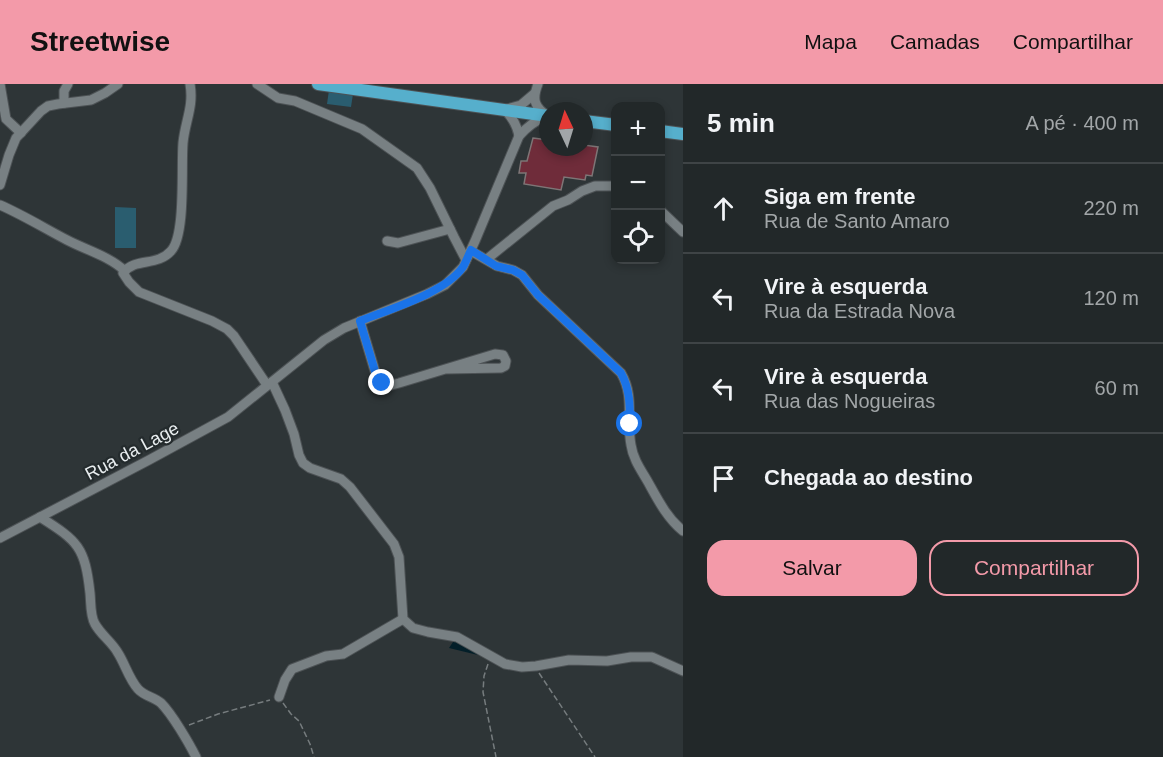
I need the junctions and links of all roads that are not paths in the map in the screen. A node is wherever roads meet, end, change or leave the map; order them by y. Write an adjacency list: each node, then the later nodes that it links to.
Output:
1 (0, 84): 17 (street)
2 (68, 84): 9 (street)
3 (118, 84): 9 (street)
4 (190, 84): 29 (street)
5 (257, 84): 24 (street)
6 (318, 84): 11 (main road)
7 (538, 84): 8 (street)
8 (534, 94): 10 (street); 11 (street)
9 (63, 103): 17 (street)
10 (539, 109)
11 (505, 110): 12 (main road); 19 (street)
12 (539, 115)
13 (539, 119): 19 (street)
14 (593, 122): 15 (main road)
15 (611, 124)
16 (665, 132): 18 (main road)
17 (21, 133): 20 (street)
18 (683, 134)
19 (519, 136): 27 (street, Rua da Lage)
20 (0, 185)
21 (611, 186): 28 (street)
22 (0, 205): 29 (street)
23 (665, 215): 25 (street)
24 (450, 228): 26 (street); 27 (street)
25 (683, 232)
26 (387, 241)
27 (469, 255): 28 (street); 30 (street, Rua da Lage)
28 (487, 259): 34 (street)
29 (124, 271): 32 (street)
30 (360, 321): 31 (street); 32 (street, Rua da Lage)
31 (446, 369): 31 (street)
32 (269, 384): 33 (street, Rua da Lage); 36 (street)
33 (40, 517): 35 (street, Rua da Lage); 39 (street)
34 (683, 531)
35 (0, 538)
36 (403, 620): 37 (street); 38 (street)
37 (683, 671)
38 (279, 697)
39 (196, 757)

